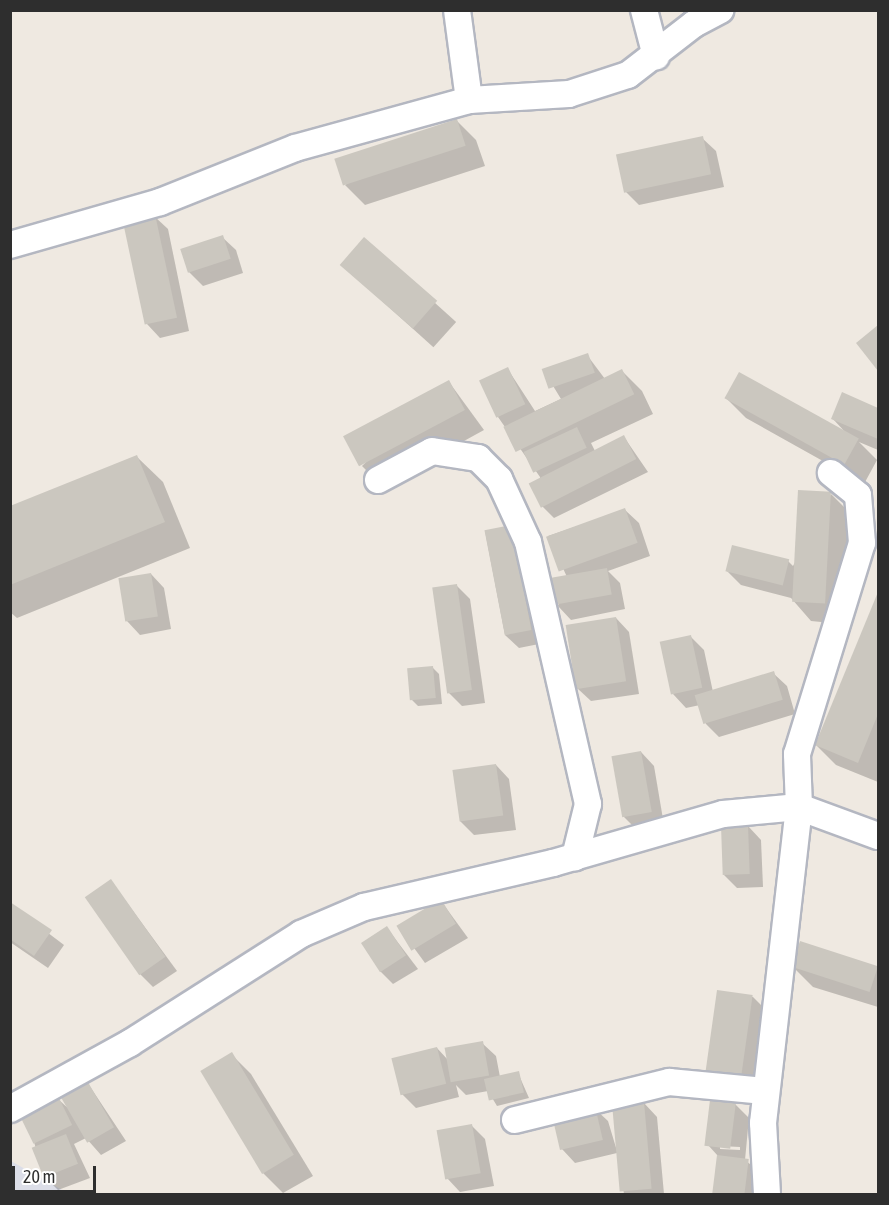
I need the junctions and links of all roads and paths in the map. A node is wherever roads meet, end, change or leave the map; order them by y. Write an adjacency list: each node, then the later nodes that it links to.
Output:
1 (457, 10): 5 (street)
2 (644, 10): 4 (street)
3 (720, 10): 4 (street)
4 (656, 56): 5 (street)
5 (468, 100): 6 (street)
6 (10, 245)
7 (831, 473): 9 (street)
8 (378, 480): 11 (street)
9 (799, 807): 10 (street); 11 (street); 12 (street)
10 (879, 836)
11 (575, 857): 13 (street)
12 (765, 1091): 14 (street); 15 (street)
13 (10, 1109)
14 (515, 1120)
15 (767, 1194)

